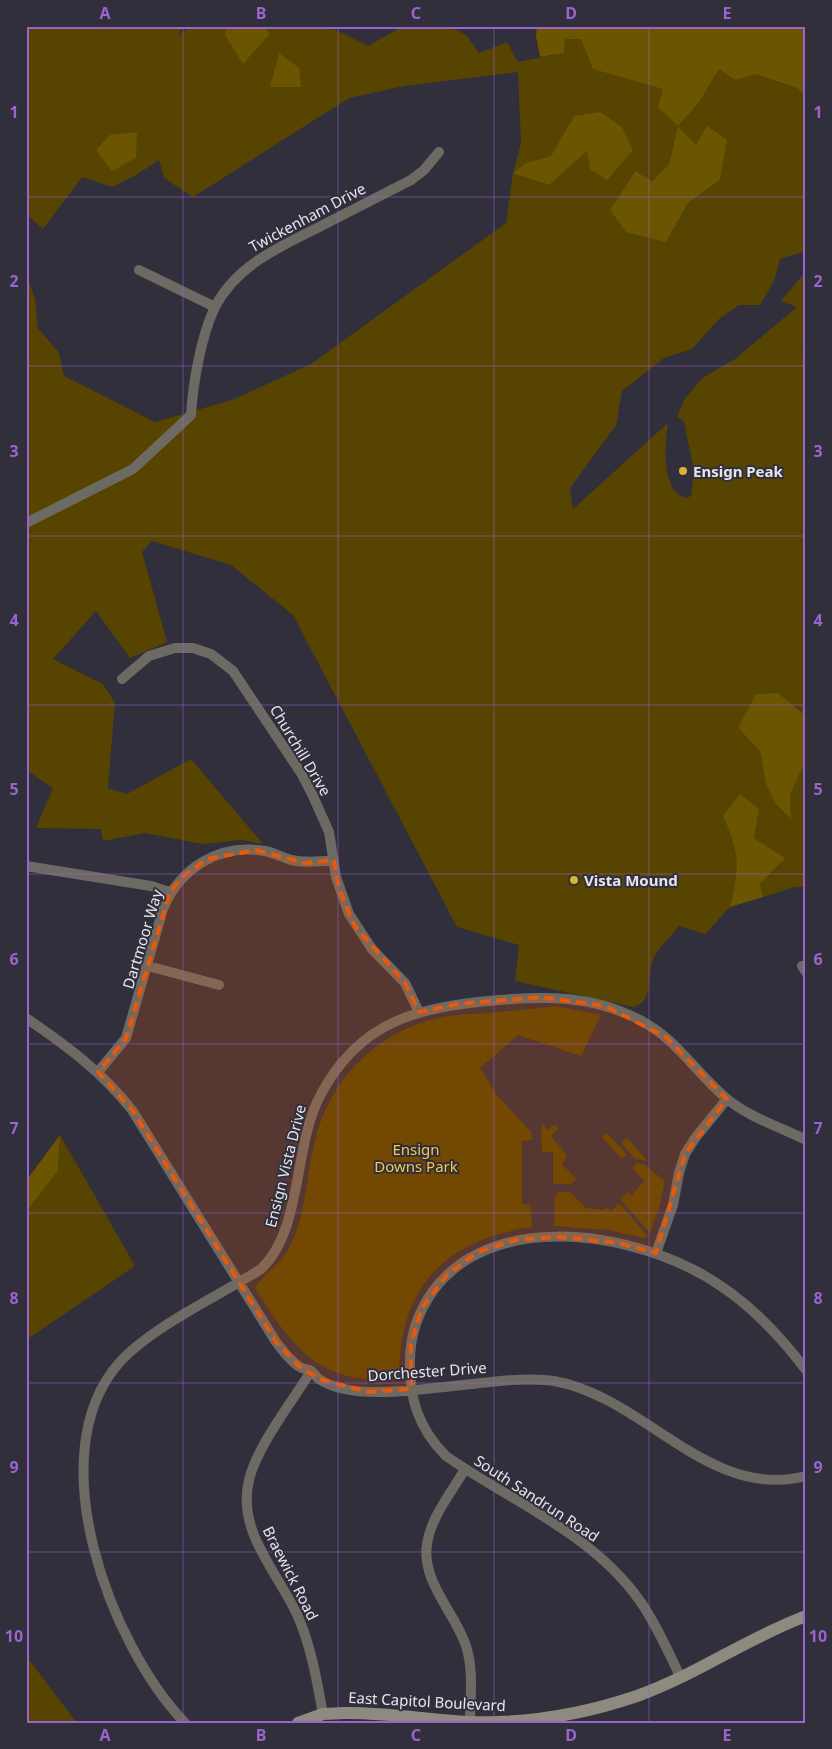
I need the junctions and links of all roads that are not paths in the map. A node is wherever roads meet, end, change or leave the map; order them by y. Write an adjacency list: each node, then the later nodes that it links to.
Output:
1 (439, 152): 3 (street, Twickenham Drive)
2 (139, 270): 3 (street)
3 (215, 307): 4 (street, Twickenham Drive)
4 (26, 523)
5 (122, 679): 6 (street, Churchill Drive)
6 (334, 860): 8 (street, Dartmoor Way); 11 (street, Churchill Drive)
7 (26, 866): 8 (street)
8 (170, 892): 9 (street, Dartmoor Way)
9 (148, 966): 10 (street); 13 (street, Dartmoor Way)
10 (219, 985)
11 (419, 1012): 14 (street, Ensign Vista Drive); 17 (street, Ensign Vista Drive)
12 (26, 1018): 13 (street, Dorchester Drive)
13 (98, 1072): 17 (street, Dorchester Drive)
14 (727, 1099): 15 (street, Ensign Vista Drive); 16 (street)
15 (806, 1140)
16 (656, 1253): 18 (street, South Sandrun Road); 20 (street, South Sandrun Road)
17 (239, 1282): 19 (street, Dorchester Drive); 27 (street, Ensign Vista Drive)
18 (806, 1370)
19 (311, 1371): 20 (street, Dorchester Drive); 25 (street, Braewick Road)
20 (411, 1389): 21 (street, South Sandrun Road); 22 (street, Dorchester Drive)
21 (465, 1469): 24 (street, South Sandrun Road); 26 (street)
22 (806, 1476)
23 (806, 1616): 24 (street, East Capitol Boulevard)
24 (680, 1678): 26 (street, East Capitol Boulevard)
25 (323, 1714): 26 (street, East Capitol Boulevard); 28 (street, East Capitol Boulevard)
26 (470, 1722)
27 (185, 1723)
28 (298, 1723)

